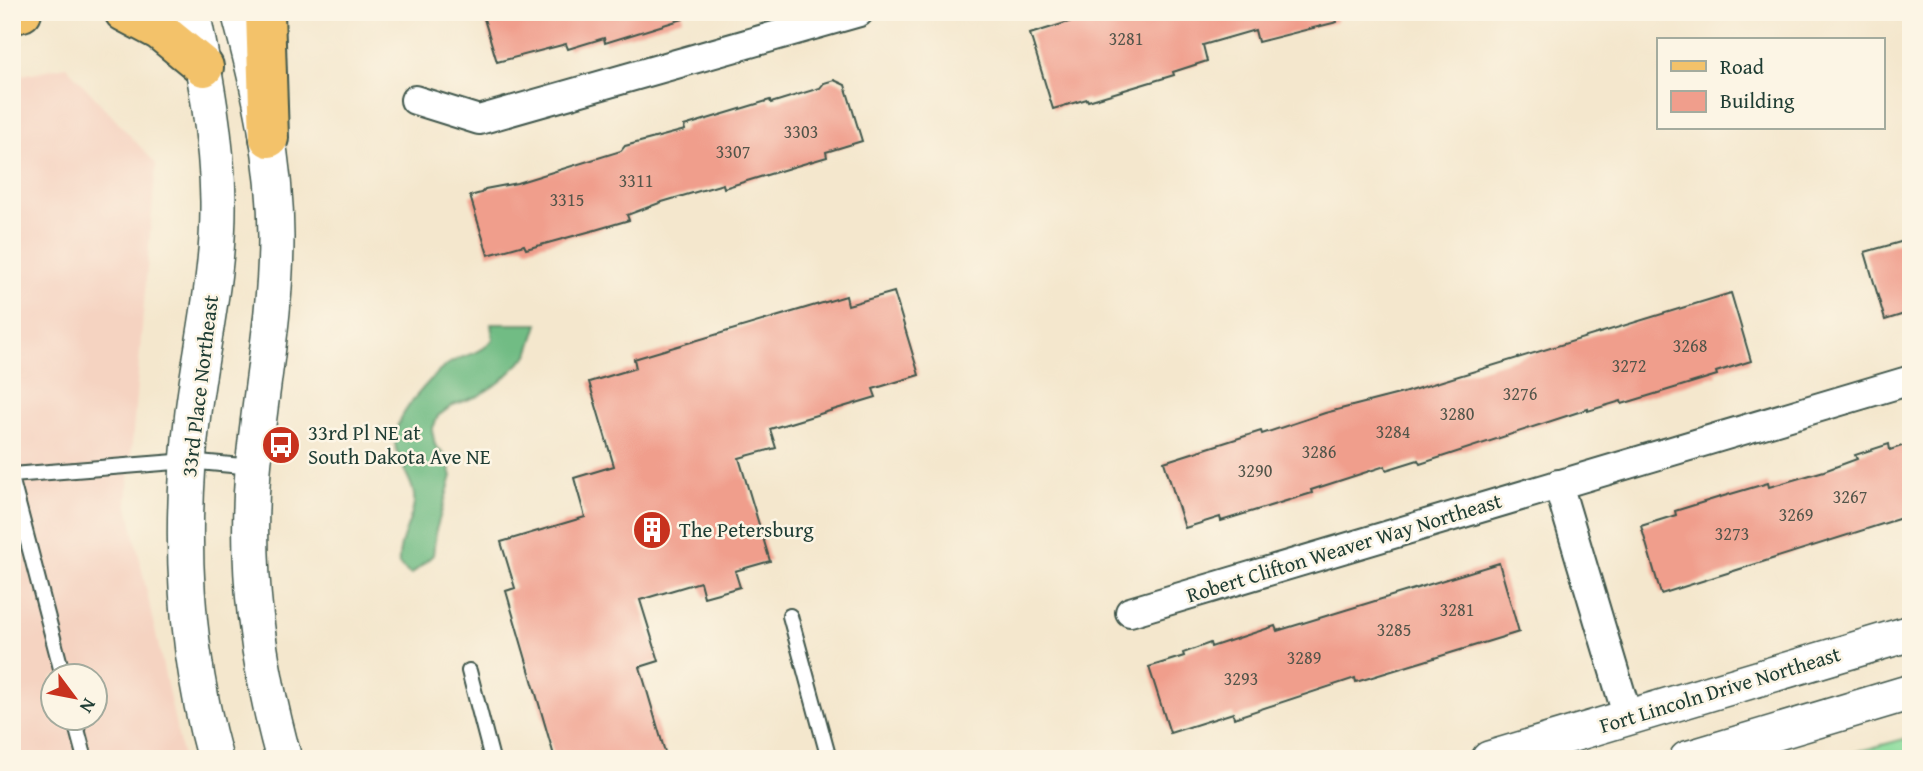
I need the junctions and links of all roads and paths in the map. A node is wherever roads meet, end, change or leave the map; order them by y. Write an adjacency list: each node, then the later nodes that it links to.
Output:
1 (22, 12): 7 (main road)
2 (124, 12): 8 (main road)
3 (192, 12): 8 (street, 33rd Place Northeast)
4 (239, 12): 10 (street)
5 (265, 12): 10 (main road)
6 (859, 12): 9 (street)
7 (12, 15)
8 (204, 67): 12 (street, 33rd Place Northeast)
9 (415, 100)
10 (269, 138): 13 (street)
11 (1911, 380): 16 (street, Robert Clifton Weaver Way Northeast)
12 (188, 461): 13 (lane); 14 (lane); 26 (street, 33rd Place Northeast)
13 (253, 467): 27 (street)
14 (12, 475)
15 (12, 481): 20 (lane)
16 (1558, 484): 17 (street, Robert Clifton Weaver Way Northeast); 23 (street)
17 (1130, 612)
18 (790, 617): 29 (lane)
19 (1911, 633): 23 (street, Fort Lincoln Drive Northeast)
20 (59, 662)
21 (469, 671): 28 (lane)
22 (1911, 692): 31 (street)
23 (1628, 718): 30 (street, Fort Lincoln Drive Northeast)
24 (78, 732): 25 (lane)
25 (85, 759)
26 (215, 759)
27 (284, 759)
28 (492, 759)
29 (829, 759)
30 (1489, 759)
31 (1687, 759)

